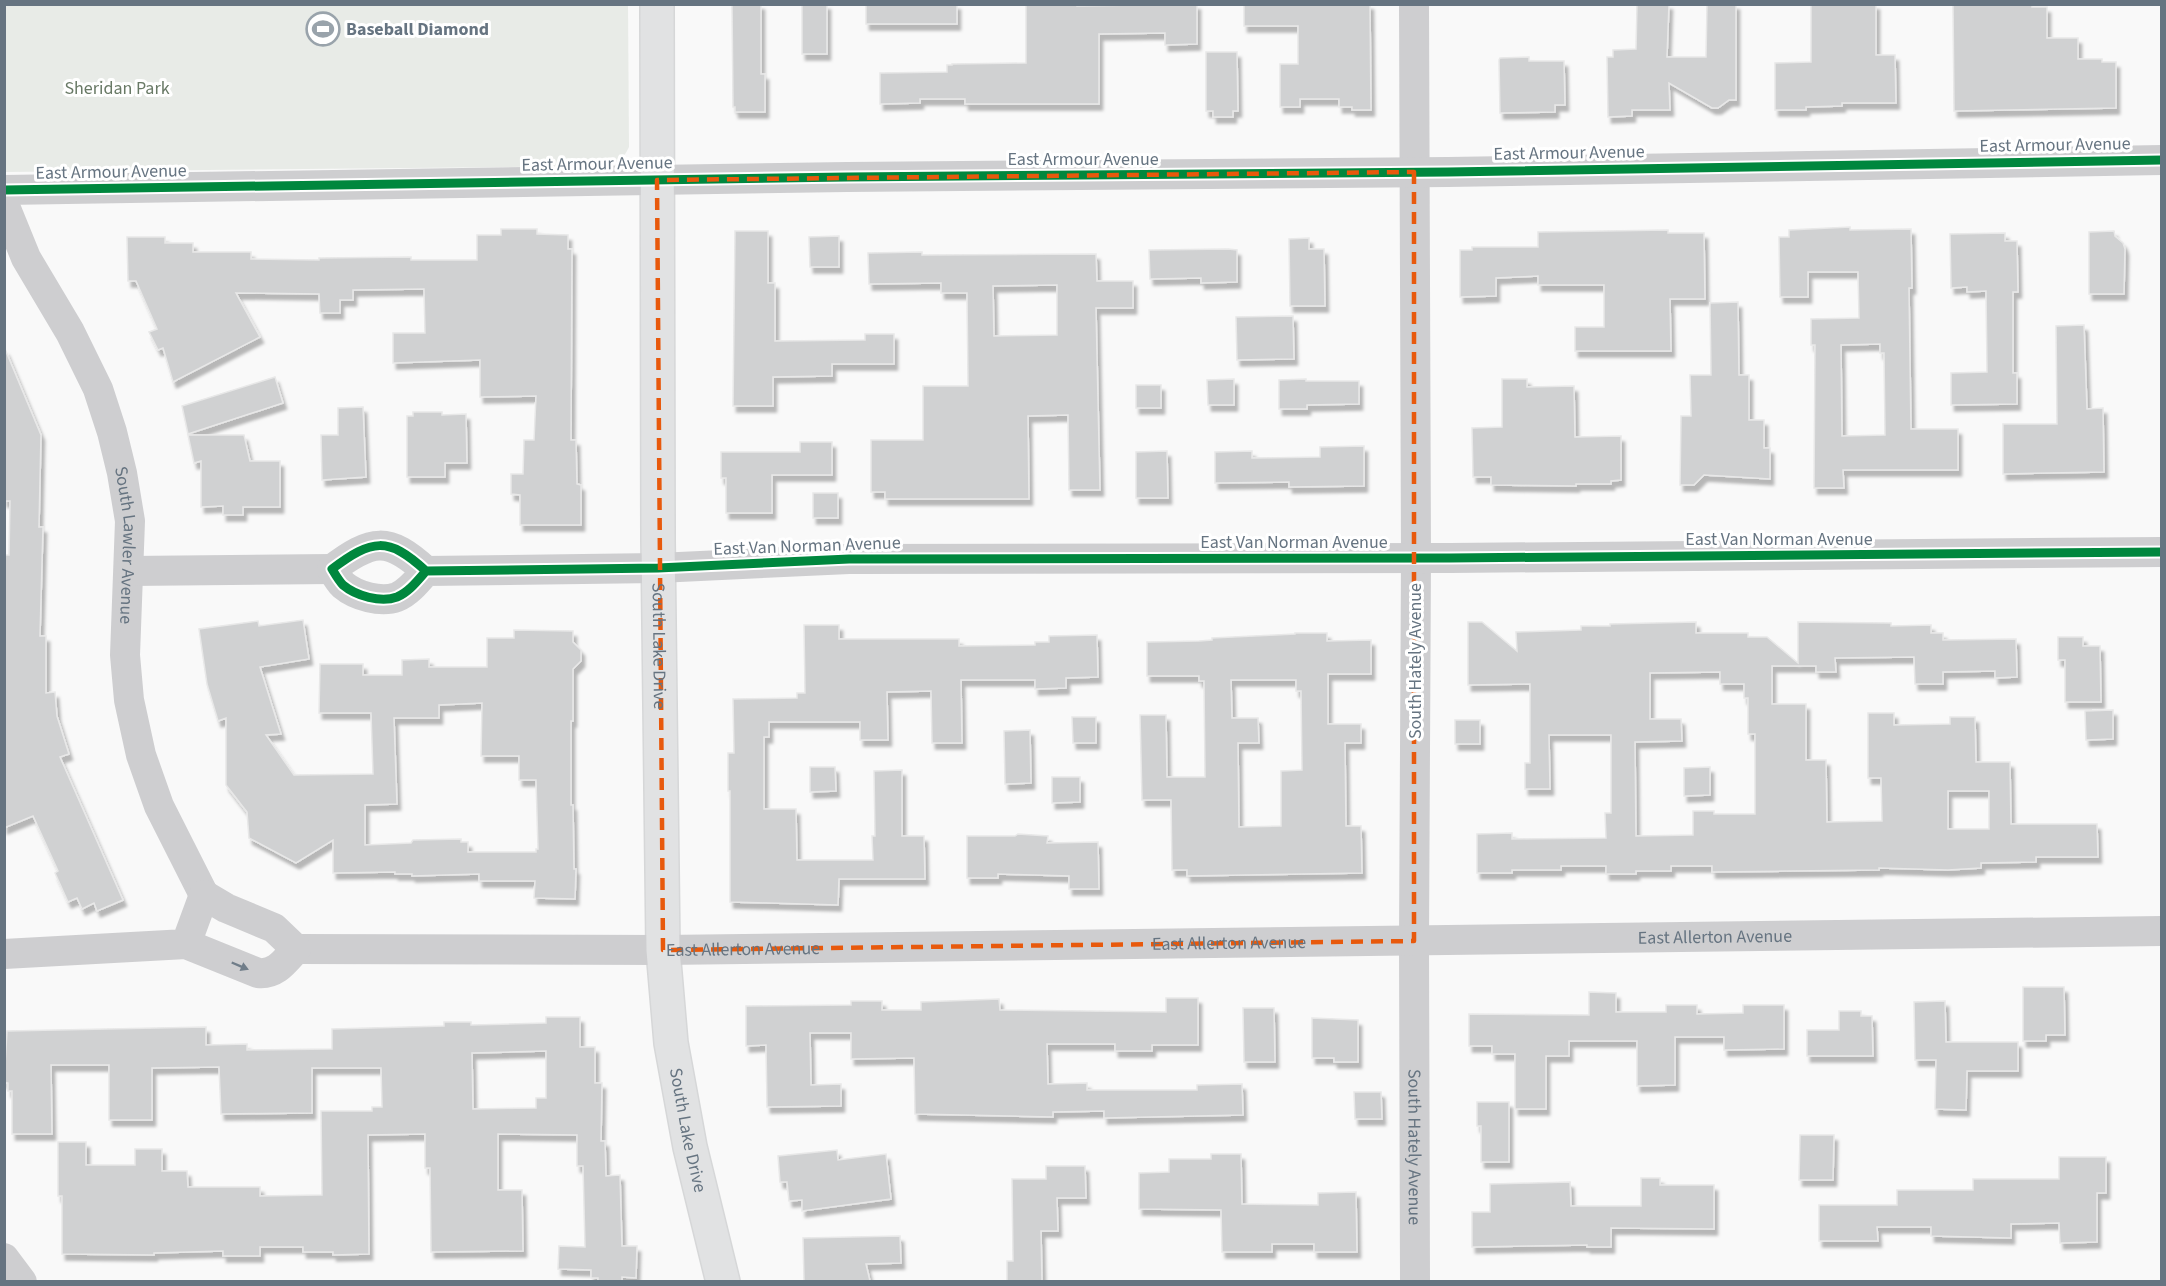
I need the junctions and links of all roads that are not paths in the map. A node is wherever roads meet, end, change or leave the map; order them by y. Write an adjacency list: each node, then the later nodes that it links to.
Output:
1 (657, 4): 5 (main road, South Lake Drive)
2 (1414, 4): 4 (street, South Hately Avenue)
3 (2162, 160): 4 (street, East Armour Avenue)
4 (1414, 172): 5 (street, East Armour Avenue); 9 (street, South Hately Avenue)
5 (657, 180): 6 (street, East Armour Avenue); 10 (main road, South Lake Drive)
6 (4, 190)
7 (4, 204): 12 (street, South Lawler Avenue)
8 (2162, 552): 9 (street, East Van Norman Avenue)
9 (1416, 558): 10 (street, East Van Norman Avenue); 16 (street, South Hately Avenue)
10 (658, 568): 13 (street, East Van Norman Avenue); 19 (main road, South Lake Drive)
11 (332, 569): 12 (street); 13 (street); 13 (street)
12 (129, 571): 14 (street, South Lawler Avenue)
13 (426, 571)
14 (204, 895): 17 (street); 18 (street)
15 (2162, 931): 16 (street, East Allerton Avenue)
16 (1414, 940): 19 (street, East Allerton Avenue); 24 (street, South Hately Avenue)
17 (186, 944): 18 (street, one-way to 18); 20 (street)
18 (296, 949): 19 (street, East Allerton Avenue)
19 (663, 950): 23 (main road, South Lake Drive)
20 (4, 954)
21 (4, 1258): 22 (street)
22 (22, 1281)
23 (723, 1281)
24 (1415, 1281)

